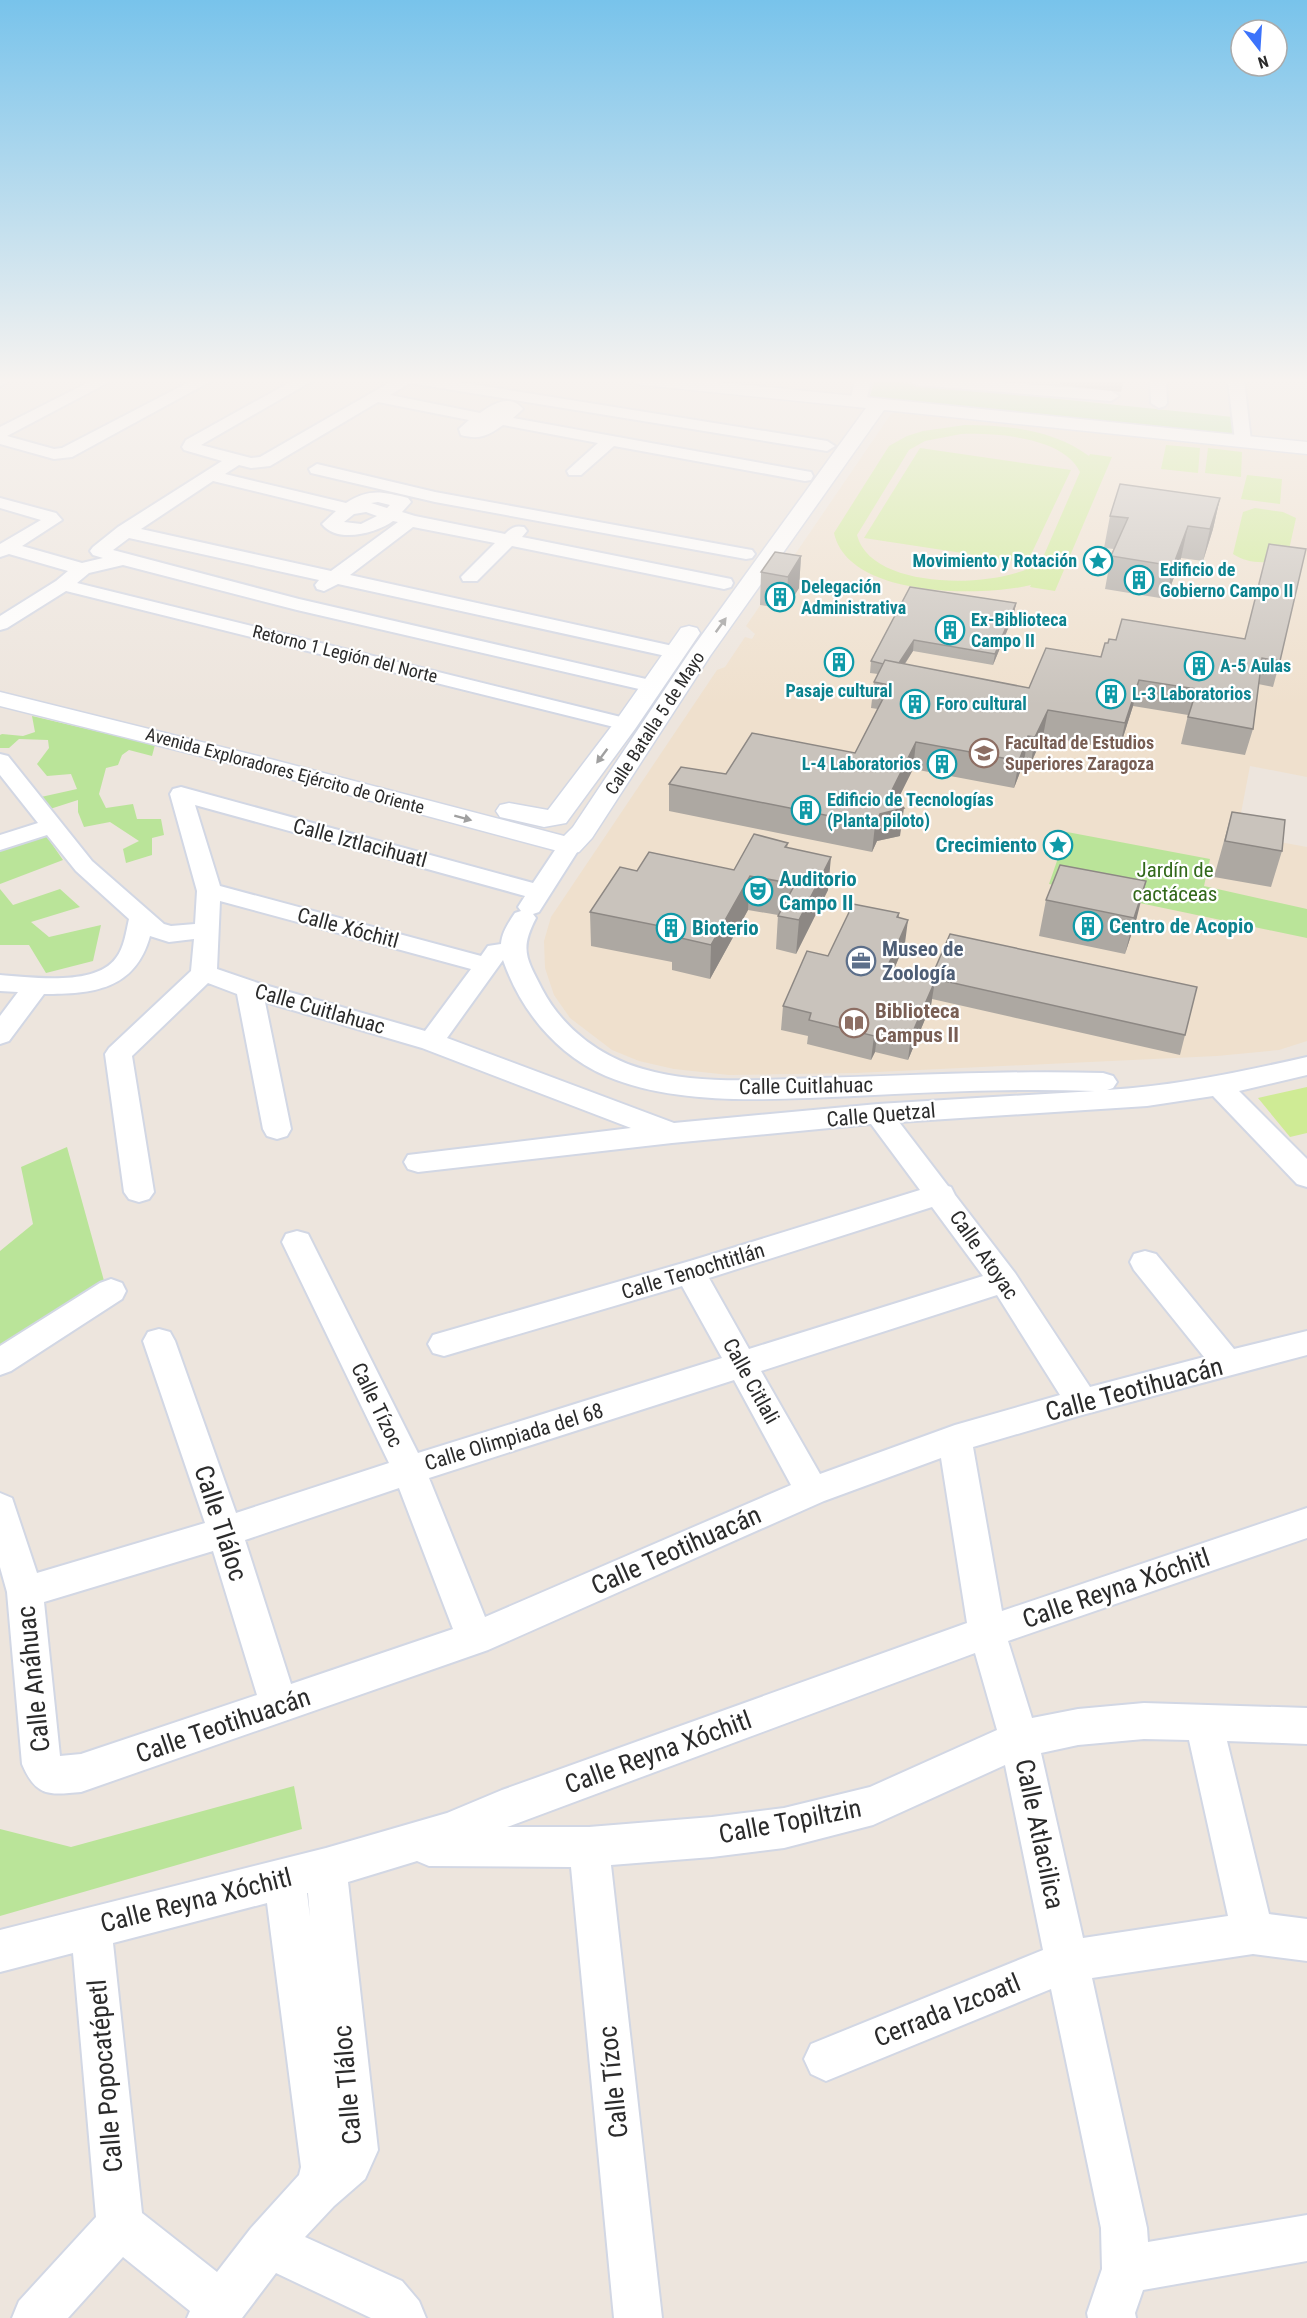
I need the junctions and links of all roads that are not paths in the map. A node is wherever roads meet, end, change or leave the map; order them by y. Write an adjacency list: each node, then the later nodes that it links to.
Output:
1 (190, 488): 11 (street)
2 (264, 488): 10 (street)
3 (396, 488): 9 (street)
4 (795, 488): 7 (street, Calle Batalla 5 de Mayo)
5 (814, 488): 8 (street, Calle Batalla 5 de Mayo)
6 (0, 503): 13 (street)
7 (782, 503): 8 (street); 14 (street, Calle Batalla 5 de Mayo)
8 (805, 506): 15 (street, Calle Batalla 5 de Mayo)
9 (536, 514): 12 (street); 14 (street)
10 (412, 521): 12 (street); 19 (street)
11 (124, 531): 16 (street); 19 (street)
12 (509, 540): 18 (street); 20 (street)
13 (4, 550): 17 (street)
14 (746, 554): 15 (street); 20 (street, Calle Batalla 5 de Mayo)
15 (769, 558): 26 (street, Calle Batalla 5 de Mayo, one-way to 15)
16 (123, 559): 17 (street); 22 (street)
17 (82, 569): 21 (street)
18 (470, 577)
19 (333, 579): 22 (street); 25 (street)
20 (724, 583): 25 (street, Calle Batalla 5 de Mayo)
21 (63, 585): 23 (street); 27 (street, Retorno 1 Legión del Norte)
22 (297, 604): 24 (street)
23 (0, 624)
24 (429, 635): 27 (street); 28 (street)
25 (675, 652): 26 (street); 28 (street, Calle Batalla 5 de Mayo)
26 (699, 655): 35 (street, Calle Batalla 5 de Mayo)
27 (399, 668): 30 (street, Retorno 1 Legión del Norte)
28 (652, 686): 30 (street, Calle Batalla 5 de Mayo)
29 (12, 696): 32 (street, Avenida Exploradores Ejército de Oriente); 35 (street, Avenida Exploradores Ejército de Oriente, one-way to 35)
30 (626, 724): 32 (street, Calle Batalla 5 de Mayo, one-way to 32)
31 (0, 761): 33 (street)
32 (544, 819)
33 (53, 826): 34 (street); 38 (street)
34 (0, 843)
35 (569, 846): 37 (street, Calle Batalla 5 de Mayo)
36 (209, 891): 37 (street, Calle Iztlacihuatl); 40 (street); 41 (street, Calle Xóchitl)
37 (539, 892): 39 (street, Calle Batalla 5 de Mayo)
38 (142, 916): 40 (street); 44 (street)
39 (524, 918): 41 (street, Calle Batalla 5 de Mayo); 49 (street, Calle Cuitlahuac)
40 (206, 930): 42 (street)
41 (486, 965): 47 (street, Calle Batalla 5 de Mayo)
42 (204, 973): 45 (street, Calle Cuitlahuac); 55 (street)
43 (0, 983): 44 (street)
44 (37, 985): 46 (street)
45 (249, 989): 47 (street, Calle Cuitlahuac); 51 (street)
46 (0, 1035)
47 (431, 1042): 52 (street, Calle Cuitlahuac)
48 (1307, 1066): 49 (street)
49 (1207, 1088): 50 (street, Calle Quetzal); 54 (street)
50 (878, 1114): 52 (street, Calle Quetzal); 56 (street, Calle Atoyac)
51 (277, 1129)
52 (672, 1133): 53 (street, Calle Quetzal)
53 (418, 1162)
54 (1307, 1177)
55 (140, 1192)
56 (941, 1194): 59 (street, Calle Tenochtitlán); 60 (street, Calle Atoyac)
57 (297, 1242): 70 (street, Calle Tízoc)
58 (1145, 1262): 66 (street)
59 (690, 1272): 64 (street, Calle Tenochtitlán); 67 (street, Calle Citlali)
60 (1004, 1281): 67 (street, Calle Olimpiada del 68); 68 (street, Calle Atoyac)
61 (111, 1291): 65 (street)
62 (159, 1341): 74 (street, Calle Tláloc)
63 (1307, 1343): 66 (street, Calle Teotihuacán)
64 (444, 1344)
65 (0, 1362)
66 (1227, 1363): 68 (street, Calle Teotihuacán)
67 (742, 1365): 70 (street, Calle Olimpiada del 68); 71 (street, Calle Citlali)
68 (1082, 1402): 69 (street, Calle Teotihuacán)
69 (955, 1440): 71 (street, Calle Teotihuacán); 76 (street, Calle Atlacilica)
70 (409, 1470): 74 (street, Calle Olimpiada del 68); 77 (street, Calle Tízoc)
71 (812, 1491): 77 (street, Calle Teotihuacán)
72 (0, 1508): 75 (street, Calle Anáhuac)
73 (1307, 1522): 76 (street, Calle Reyna Xóchitl)
74 (225, 1532): 75 (street, Calle Olimpiada del 68); 78 (street, Calle Tláloc)
75 (25, 1592): 82 (street, Calle Anáhuac)
76 (987, 1632): 81 (street, Calle Atlacilica); 83 (street, Calle Reyna Xóchitl)
77 (475, 1638): 78 (street, Calle Teotihuacán)
78 (279, 1706): 82 (street, Calle Teotihuacán)
79 (1204, 1723): 80 (street, Calle Topiltzin); 81 (street, Calle Topiltzin); 88 (street)
80 (1307, 1726)
81 (1019, 1739): 84 (street, Calle Topiltzin); 91 (street, Calle Atlacilica)
82 (52, 1776)
83 (401, 1846): 84 (street, Calle Topiltzin); 85 (street, Calle Reyna Xóchitl)
84 (589, 1847): 102 (street, Calle Tízoc)
85 (326, 1868): 86 (street, Calle Reyna Xóchitl); 93 (street, Calle Tláloc)
86 (284, 1877): 87 (street, Calle Reyna Xóchitl); 93 (street, Calle Tláloc)
87 (91, 1927): 90 (street, Calle Reyna Xóchitl); 94 (street, Calle Popocatépetl)
88 (1253, 1933): 89 (street, Cerrada Izcoatl); 91 (street, Cerrada Izcoatl)
89 (1307, 1940)
90 (0, 1951)
91 (1068, 1961): 92 (street, Cerrada Izcoatl); 97 (street, Calle Atlacilica)
92 (826, 2059)
93 (319, 2189): 95 (street)
94 (120, 2225): 98 (street); 100 (street)
95 (268, 2245): 98 (street); 101 (street)
96 (1295, 2246): 97 (street)
97 (1125, 2249): 99 (street)
98 (216, 2312)
99 (1106, 2316)
100 (36, 2318)
101 (402, 2318)
102 (638, 2318)

